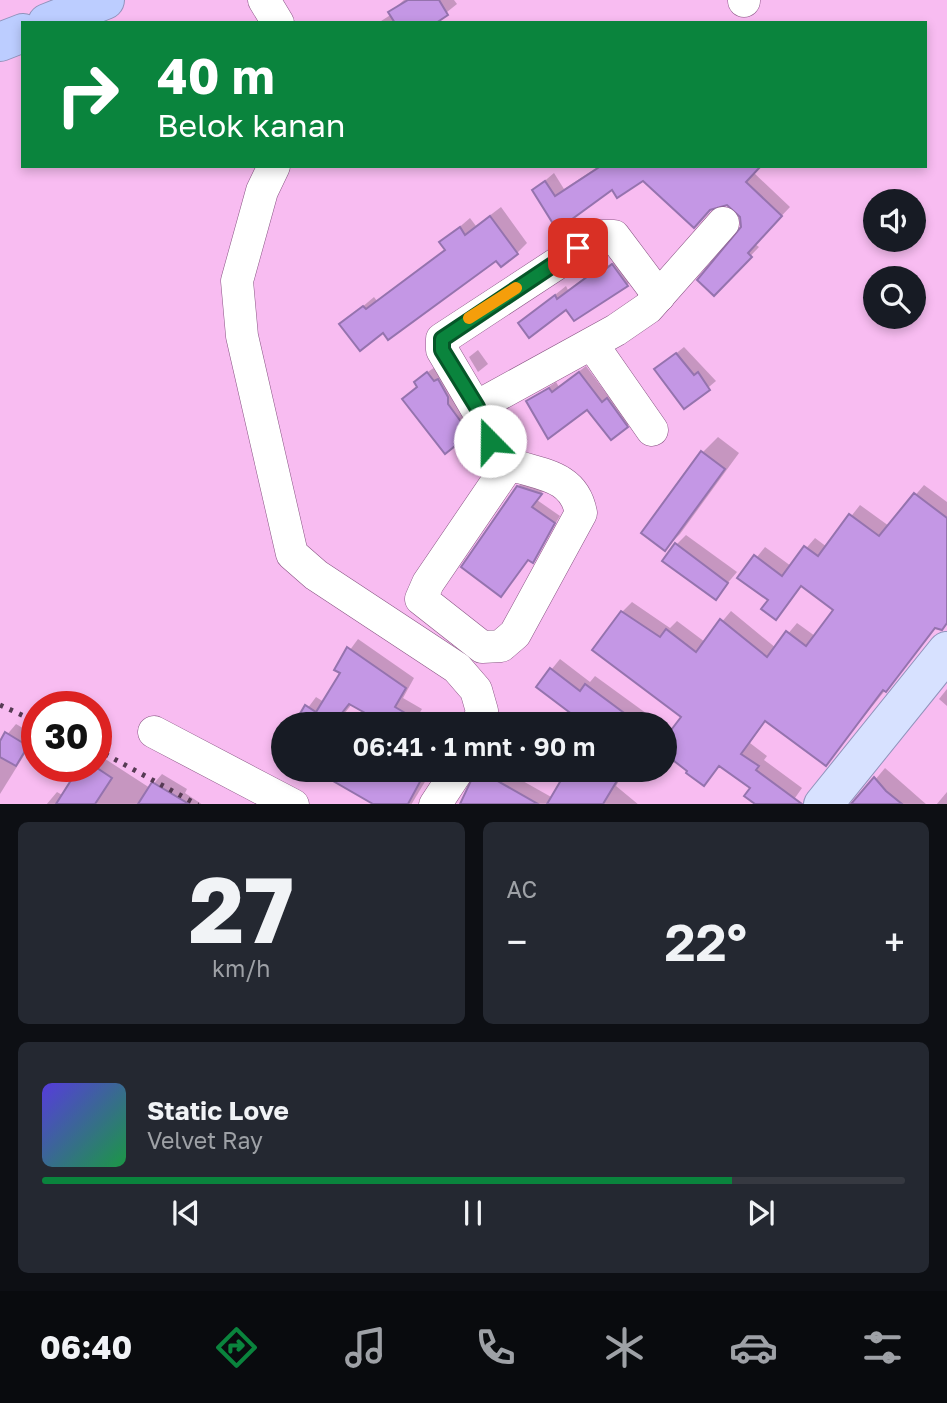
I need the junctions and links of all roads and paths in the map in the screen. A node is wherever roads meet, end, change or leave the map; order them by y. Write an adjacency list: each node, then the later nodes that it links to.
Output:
1 (104, 0): 3 (highway)
2 (264, 0): 4 (street)
3 (52, 21)
4 (277, 21)
5 (21, 34): 6 (highway)
6 (0, 42)
7 (273, 168): 16 (street)
8 (723, 223): 9 (street)
9 (659, 296): 11 (street); 12 (street)
10 (427, 333): 12 (street)
11 (592, 344): 12 (street); 13 (street)
12 (477, 407): 14 (street); 16 (street)
13 (652, 430)
14 (509, 464): 15 (street); 15 (street)
15 (421, 599): 16 (street)
16 (390, 621): 18 (street)
17 (946, 656): 23 (main road)
18 (482, 712)
19 (154, 732): 21 (street)
20 (450, 782): 22 (street)
21 (293, 804)
22 (435, 804)
23 (823, 804)

